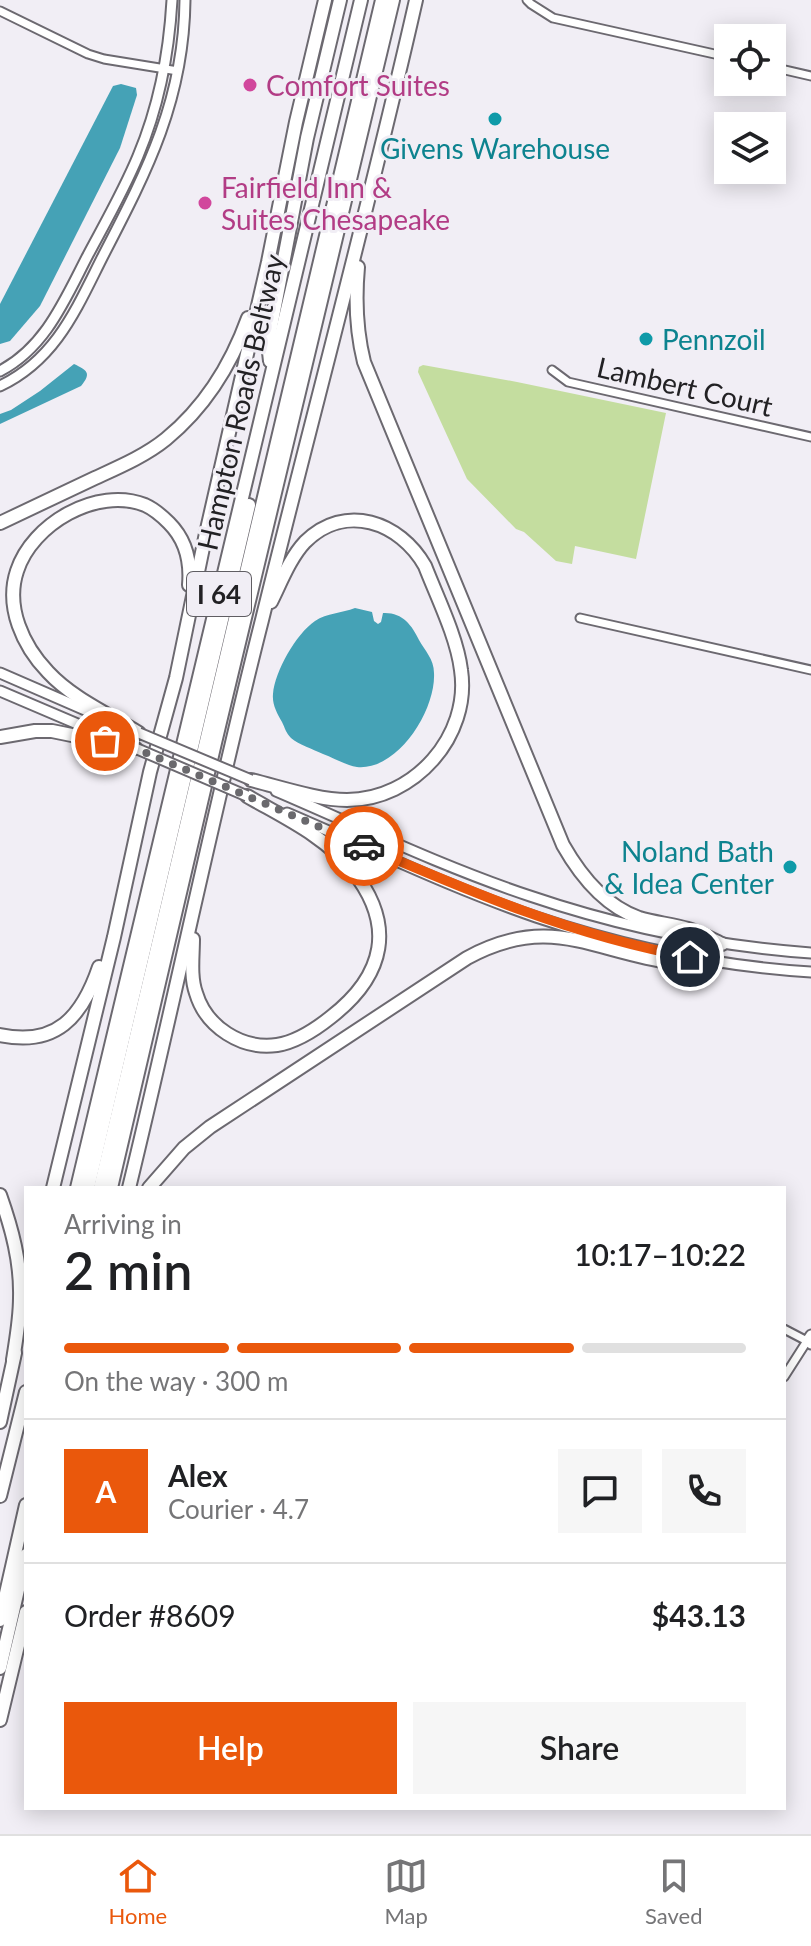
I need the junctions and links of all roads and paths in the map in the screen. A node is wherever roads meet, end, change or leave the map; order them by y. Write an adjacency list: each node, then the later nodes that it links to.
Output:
1 (172, 0): 13 (main road)
2 (185, 0): 15 (main road)
3 (325, 0): 18 (highway)
4 (340, 0): 21 (highway)
5 (361, 0): 21 (highway, Hampton Roads Beltway / I 64)
6 (369, 0): 45 (highway)
7 (382, 0): 46 (highway)
8 (393, 0): 47 (highway, Hampton Roads Beltway / I 64)
9 (419, 0): 17 (highway)
10 (527, 0): 12 (street)
11 (0, 11): 13 (street)
12 (714, 54)
13 (165, 70): 15 (street); 20 (main road)
14 (786, 70): 16 (street)
15 (178, 71): 22 (main road)
16 (811, 76)
17 (370, 195): 26 (highway); 38 (highway)
18 (268, 262): 24 (highway); 29 (highway)
19 (552, 370): 23 (street, Lambert Court)
20 (0, 371)
21 (271, 373): 44 (highway, Hampton Roads Beltway / I 64)
22 (0, 386)
23 (811, 437)
24 (0, 523)
25 (580, 618): 27 (street)
26 (261, 622): 34 (highway); 37 (highway)
27 (811, 670)
28 (0, 673): 31 (main road)
29 (176, 678): 31 (highway); 36 (highway)
30 (0, 691): 33 (main road)
31 (139, 733): 34 (main road, bridge)
32 (0, 737): 33 (highway)
33 (135, 748): 35 (main road, bridge)
34 (251, 780): 38 (main road)
35 (247, 796): 37 (highway); 40 (main road)
36 (121, 904): 42 (highway); 43 (highway)
37 (193, 915): 48 (highway)
38 (722, 944): 39 (main road)
39 (811, 953)
40 (717, 962): 41 (main road); 49 (highway)
41 (811, 972)
42 (0, 1035)
43 (53, 1186)
44 (77, 1186)
45 (88, 1186)
46 (100, 1186)
47 (111, 1186)
48 (129, 1186)
49 (151, 1186)
50 (0, 1195): 54 (highway)
51 (24, 1312): 54 (highway)
52 (786, 1330): 53 (street)
53 (810, 1340): 55 (street)
54 (13, 1360): 57 (highway)
55 (786, 1374)
56 (24, 1400): 58 (highway)
57 (0, 1422)
58 (0, 1496)
59 (24, 1514): 61 (highway)
60 (24, 1564): 63 (highway)
61 (0, 1620)
62 (24, 1620): 64 (highway)
63 (0, 1668)
64 (0, 1720)

